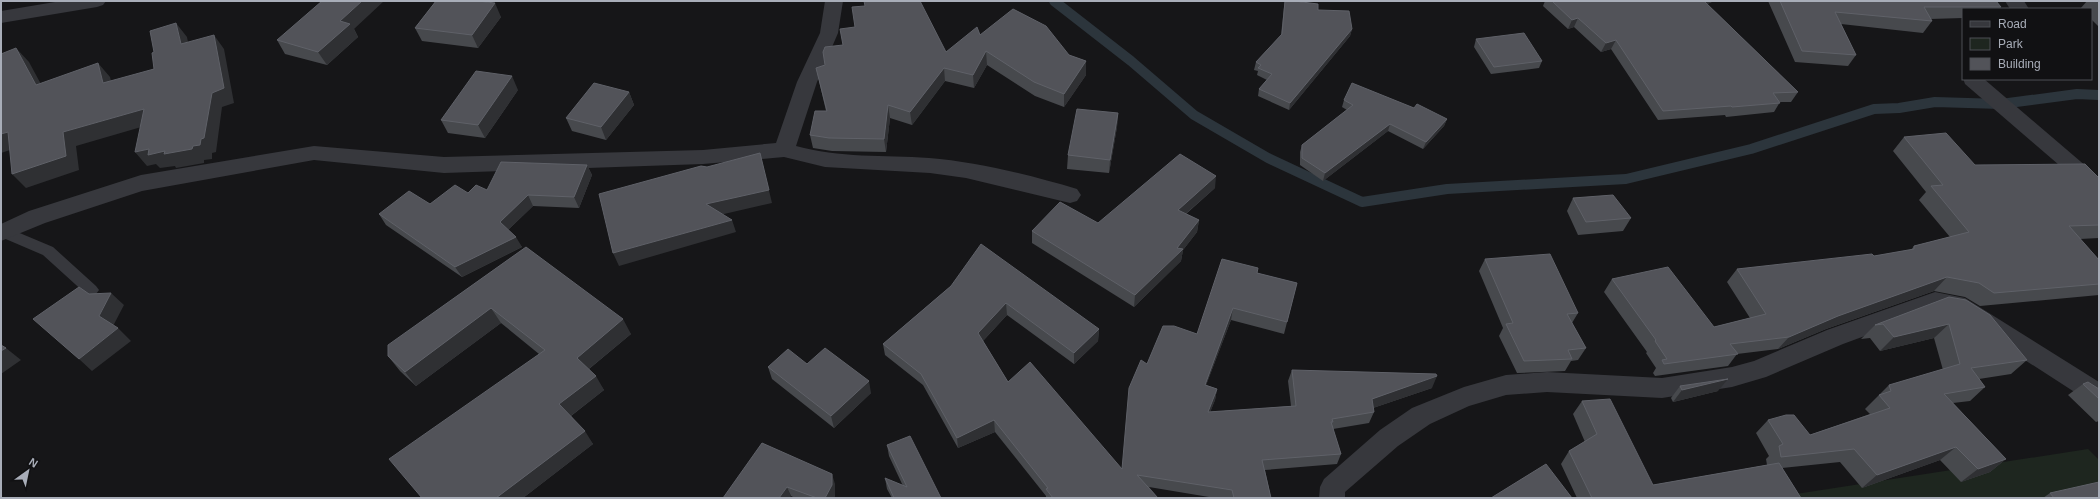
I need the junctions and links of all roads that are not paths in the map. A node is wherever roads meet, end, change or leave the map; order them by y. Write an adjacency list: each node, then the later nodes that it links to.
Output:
1 (97, 1): 3 (street)
2 (834, 1): 5 (street)
3 (1, 17)
4 (1973, 80): 6 (street)
5 (784, 150): 7 (street); 8 (street)
6 (2099, 190)
7 (1070, 195)
8 (2, 233): 9 (lane)
9 (91, 290)
10 (2099, 395): 11 (street)
11 (1332, 498)

